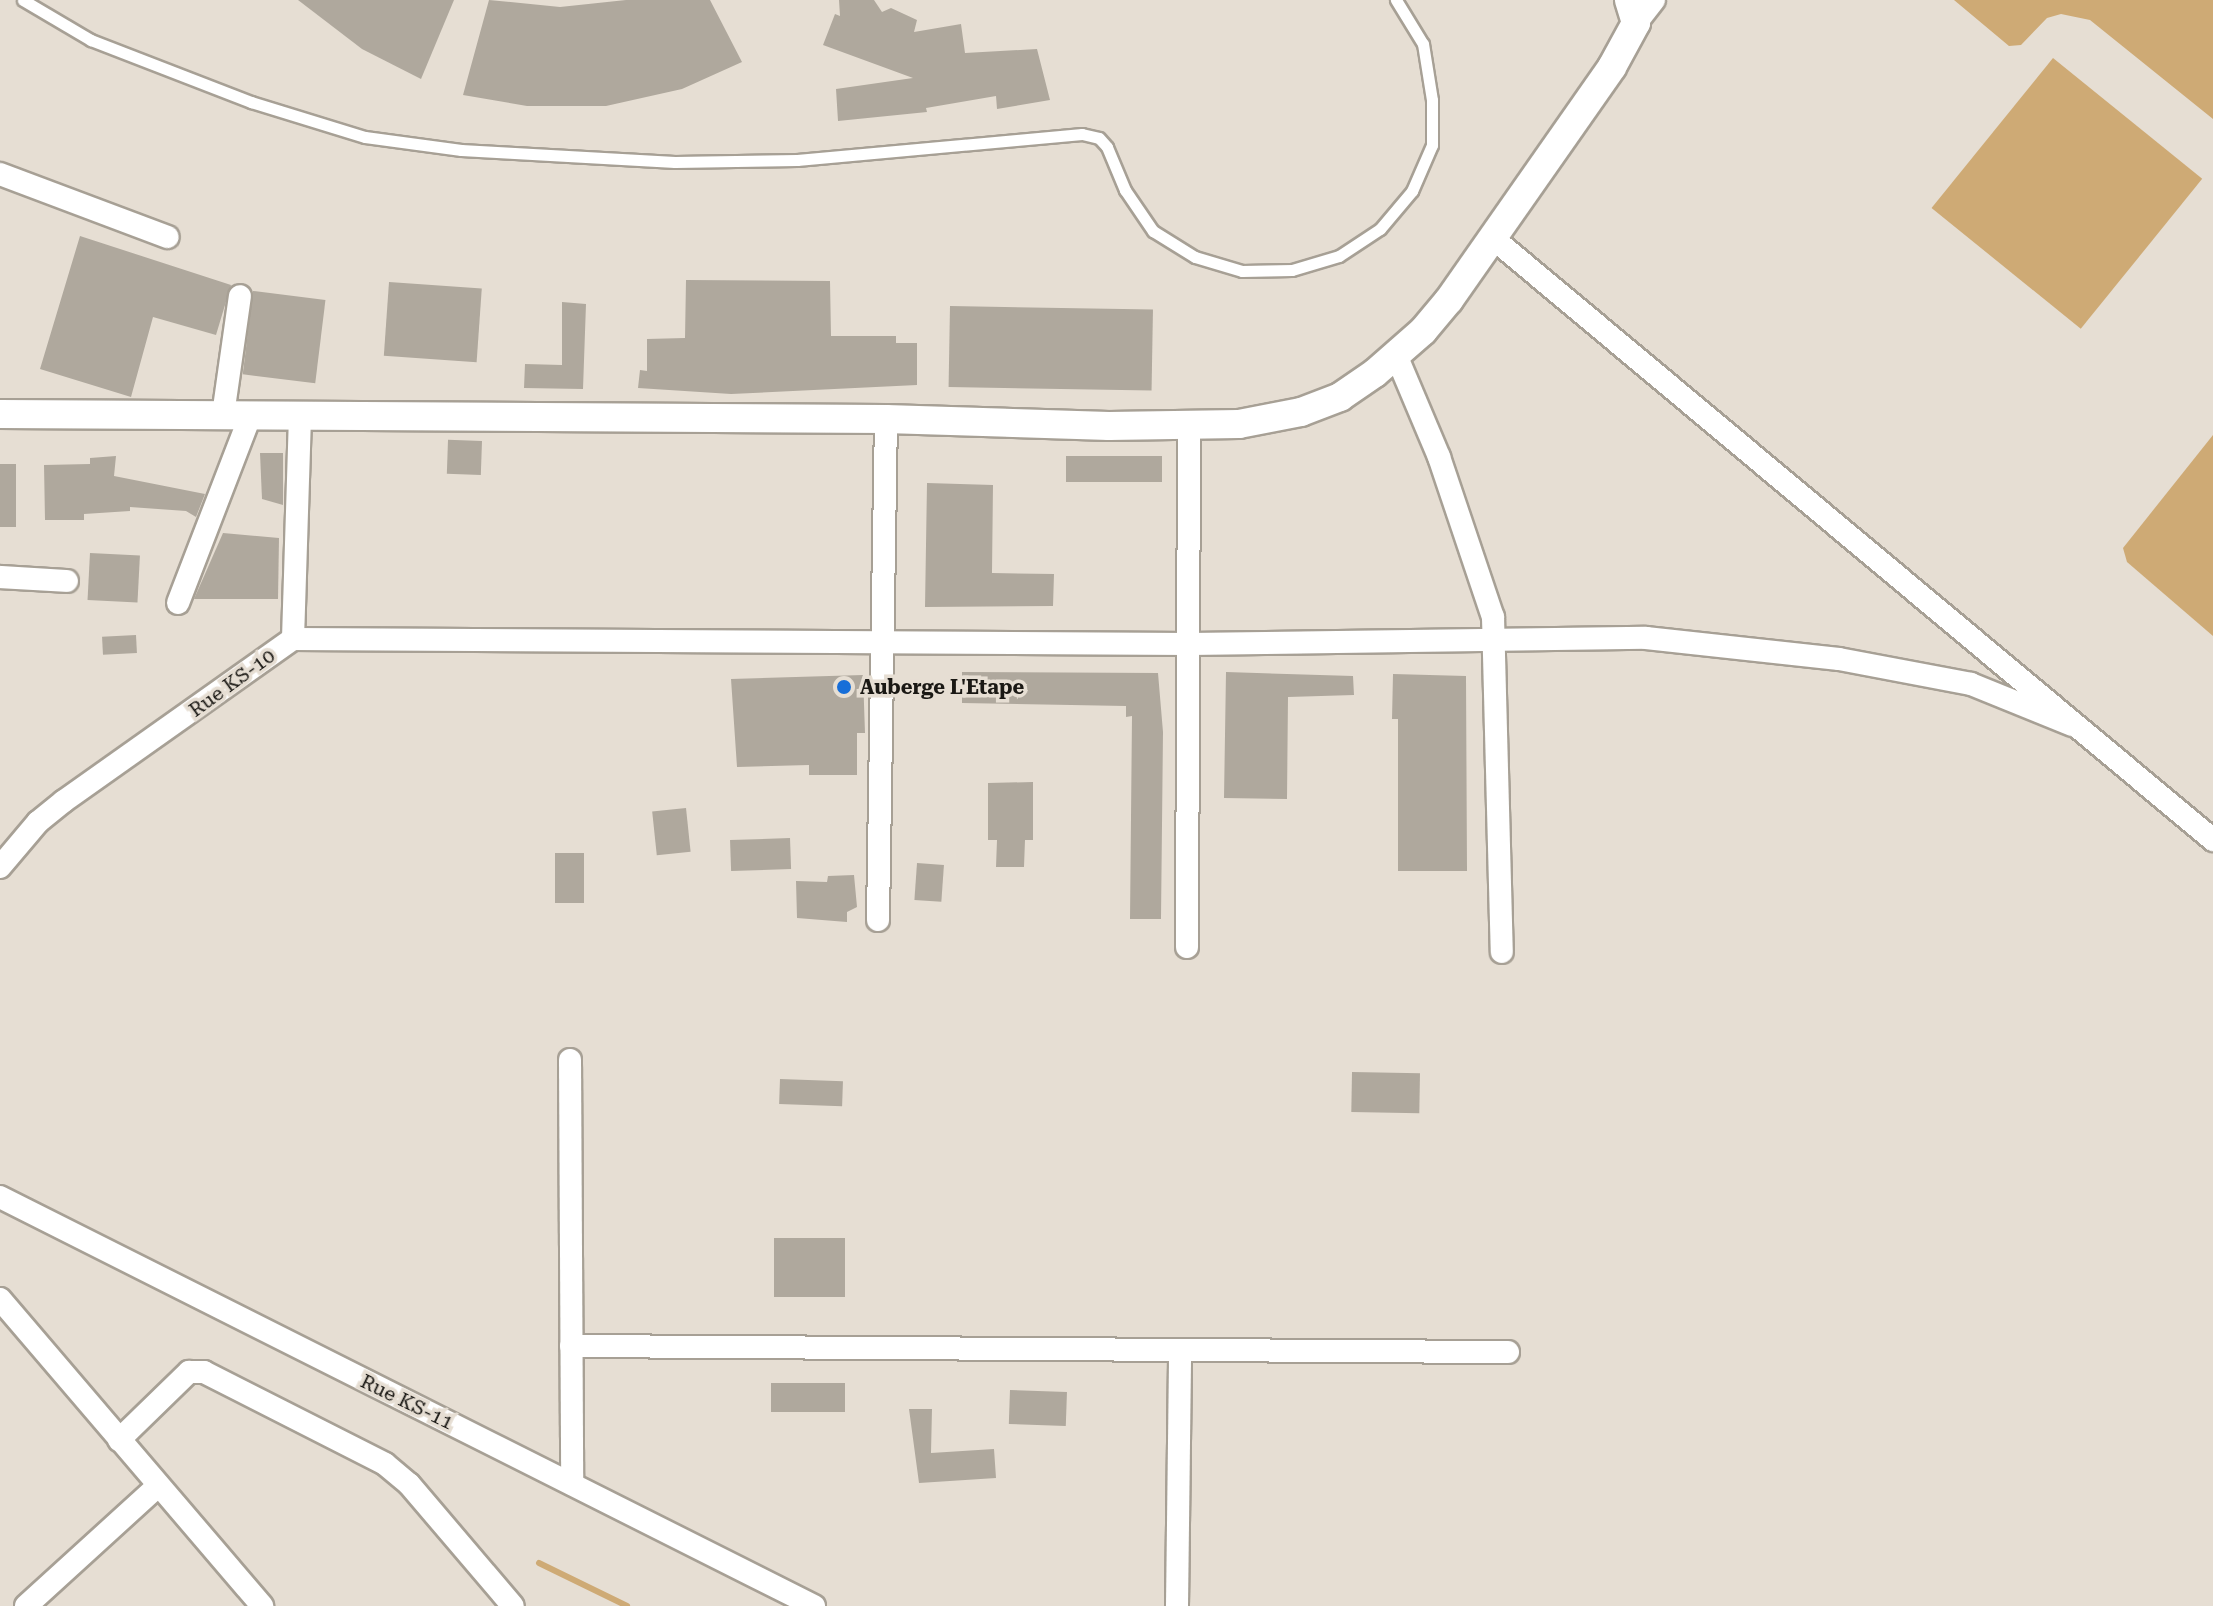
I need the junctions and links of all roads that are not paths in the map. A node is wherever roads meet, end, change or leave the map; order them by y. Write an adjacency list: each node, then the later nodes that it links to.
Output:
1 (23, 0): 2 (lane)
2 (1396, 0)
3 (1654, 0): 4 (street)
4 (1633, 11): 7 (street)
5 (0, 174): 6 (street)
6 (168, 237)
7 (1495, 240): 9 (street); 22 (street)
8 (240, 296): 11 (street)
9 (1396, 355): 14 (street); 18 (street)
10 (0, 414): 11 (street)
11 (237, 414): 12 (street); 17 (street)
12 (300, 415): 13 (street); 19 (street, Rue KS-10)
13 (886, 419): 14 (street); 20 (street)
14 (1189, 425): 21 (street)
15 (0, 577): 16 (street)
16 (67, 581)
17 (178, 603)
18 (1495, 638): 21 (street); 22 (street); 27 (street)
19 (293, 639): 20 (street); 24 (street, Rue KS-10)
20 (884, 642): 21 (street); 25 (street)
21 (1190, 644): 26 (street)
22 (2072, 725): 23 (street)
23 (2213, 840)
24 (0, 867)
25 (878, 920)
26 (1187, 947)
27 (1502, 952)
28 (570, 1060): 31 (street)
29 (0, 1197): 35 (street, Rue KS-11)
30 (0, 1299): 34 (street)
31 (571, 1346): 32 (street); 35 (street)
32 (1180, 1350): 33 (street); 41 (street)
33 (1508, 1352)
34 (119, 1440): 36 (street); 39 (street)
35 (572, 1484): 40 (street, Rue KS-11)
36 (158, 1486): 37 (street); 38 (street)
37 (26, 1606)
38 (262, 1606)
39 (513, 1606)
40 (814, 1606)
41 (1177, 1606)

